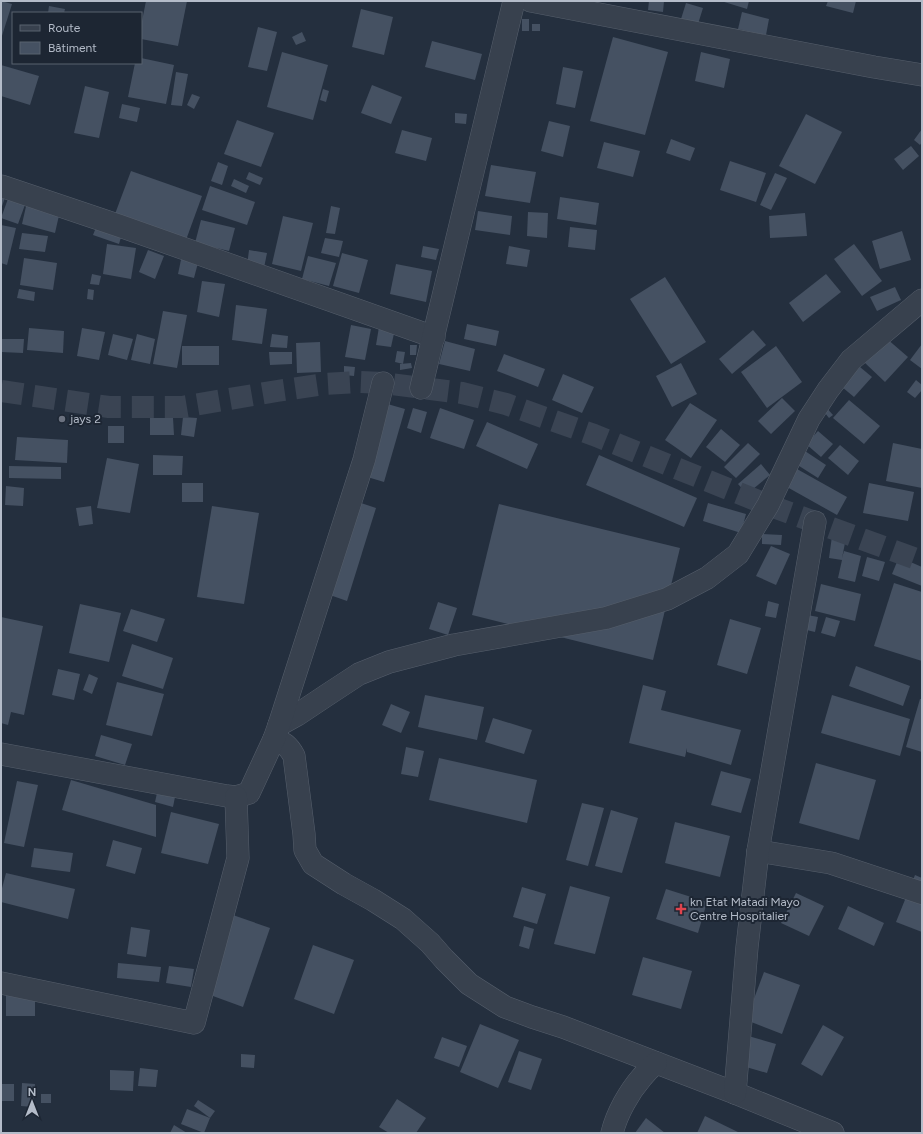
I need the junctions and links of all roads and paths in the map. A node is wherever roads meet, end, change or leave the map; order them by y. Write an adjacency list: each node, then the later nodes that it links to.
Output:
1 (514, 1): 6 (street)
2 (532, 1): 3 (street)
3 (922, 75)
4 (1, 186): 6 (street)
5 (922, 300): 10 (street)
6 (434, 337): 8 (street)
7 (383, 383): 10 (street)
8 (421, 388)
9 (815, 522): 13 (street)
10 (276, 732): 12 (street); 16 (street)
11 (1, 754): 12 (street)
12 (236, 797): 15 (street)
13 (758, 850): 14 (street); 17 (street)
14 (922, 893)
15 (1, 983)
16 (656, 1063): 17 (street); 18 (street)
17 (736, 1093): 19 (street)
18 (612, 1133)
19 (833, 1133)

